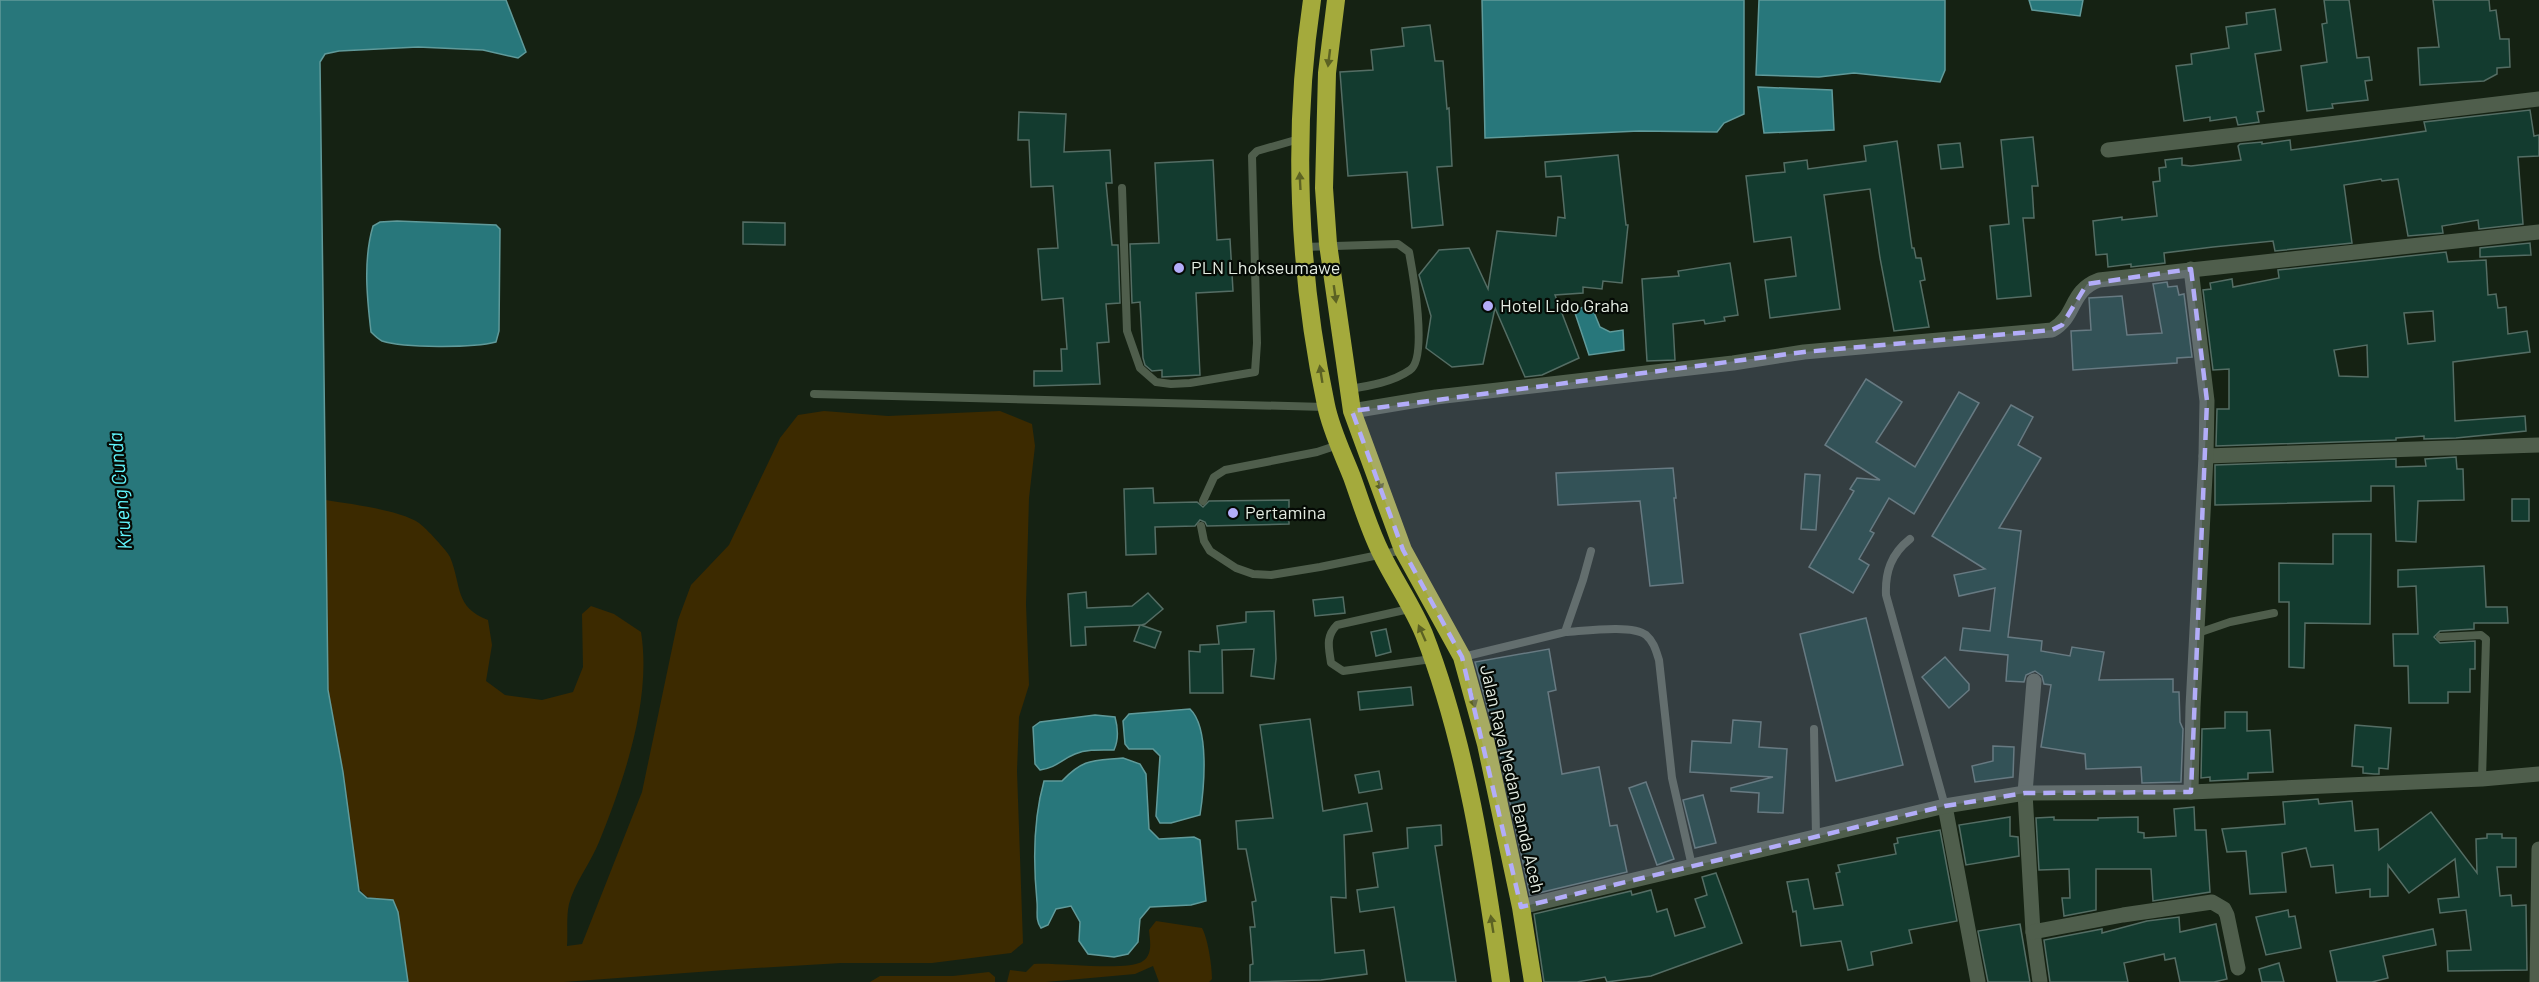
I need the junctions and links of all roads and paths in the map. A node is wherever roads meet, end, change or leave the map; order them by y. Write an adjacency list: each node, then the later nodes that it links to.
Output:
1 (1312, 0): 4 (highway)
2 (1336, 0): 8 (highway, Jalan Raya Medan Banda Aceh, one-way to 8)
3 (2539, 99): 5 (street)
4 (1301, 139): 6 (lane); 9 (highway, one-way to 4)
5 (2108, 150)
6 (1122, 188)
7 (2539, 232): 10 (street)
8 (1328, 244): 9 (lane); 11 (highway, Jalan Raya Medan Banda Aceh, one-way to 11); 11 (lane)
9 (1304, 246): 13 (highway, one-way to 9)
10 (2191, 269): 14 (street); 17 (street)
11 (1349, 389): 14 (highway, Jalan Raya Medan Banda Aceh)
12 (814, 394): 13 (lane)
13 (1327, 408): 15 (highway)
14 (1352, 411): 21 (highway, Jalan Raya Medan Banda Aceh, one-way to 21)
15 (1339, 444): 18 (lane); 23 (highway)
16 (2539, 445): 17 (street)
17 (2206, 456): 27 (street)
18 (1203, 501)
19 (1201, 526): 23 (lane)
20 (1910, 539): 37 (lane)
21 (1404, 550): 23 (lane); 29 (highway, Jalan Raya Medan Banda Aceh)
22 (1591, 551): 26 (lane)
23 (1381, 553): 24 (highway)
24 (1409, 609): 30 (highway, one-way to 24); 30 (lane)
25 (2274, 613): 27 (lane)
26 (1565, 632): 29 (lane); 40 (lane)
27 (2198, 633): 35 (street)
28 (2440, 638): 34 (lane)
29 (1462, 657): 41 (highway, Jalan Raya Medan Banda Aceh, one-way to 41)
30 (1432, 659): 45 (highway, one-way to 30)
31 (2034, 681): 36 (street)
32 (1814, 729): 38 (lane)
33 (2539, 774): 34 (street)
34 (2482, 778): 35 (street)
35 (2191, 792): 36 (street)
36 (2025, 793): 37 (street); 42 (street)
37 (1944, 806): 38 (street); 47 (street)
38 (1816, 836): 40 (street)
39 (2539, 849): 43 (street)
40 (1692, 866): 41 (street)
41 (1521, 907): 46 (highway, Jalan Raya Medan Banda Aceh)
42 (2033, 932): 44 (street); 48 (street)
43 (2538, 955): 49 (street)
44 (2238, 969)
45 (1501, 982)
46 (1533, 982)
47 (1978, 982)
48 (2040, 982)
49 (2537, 982)

